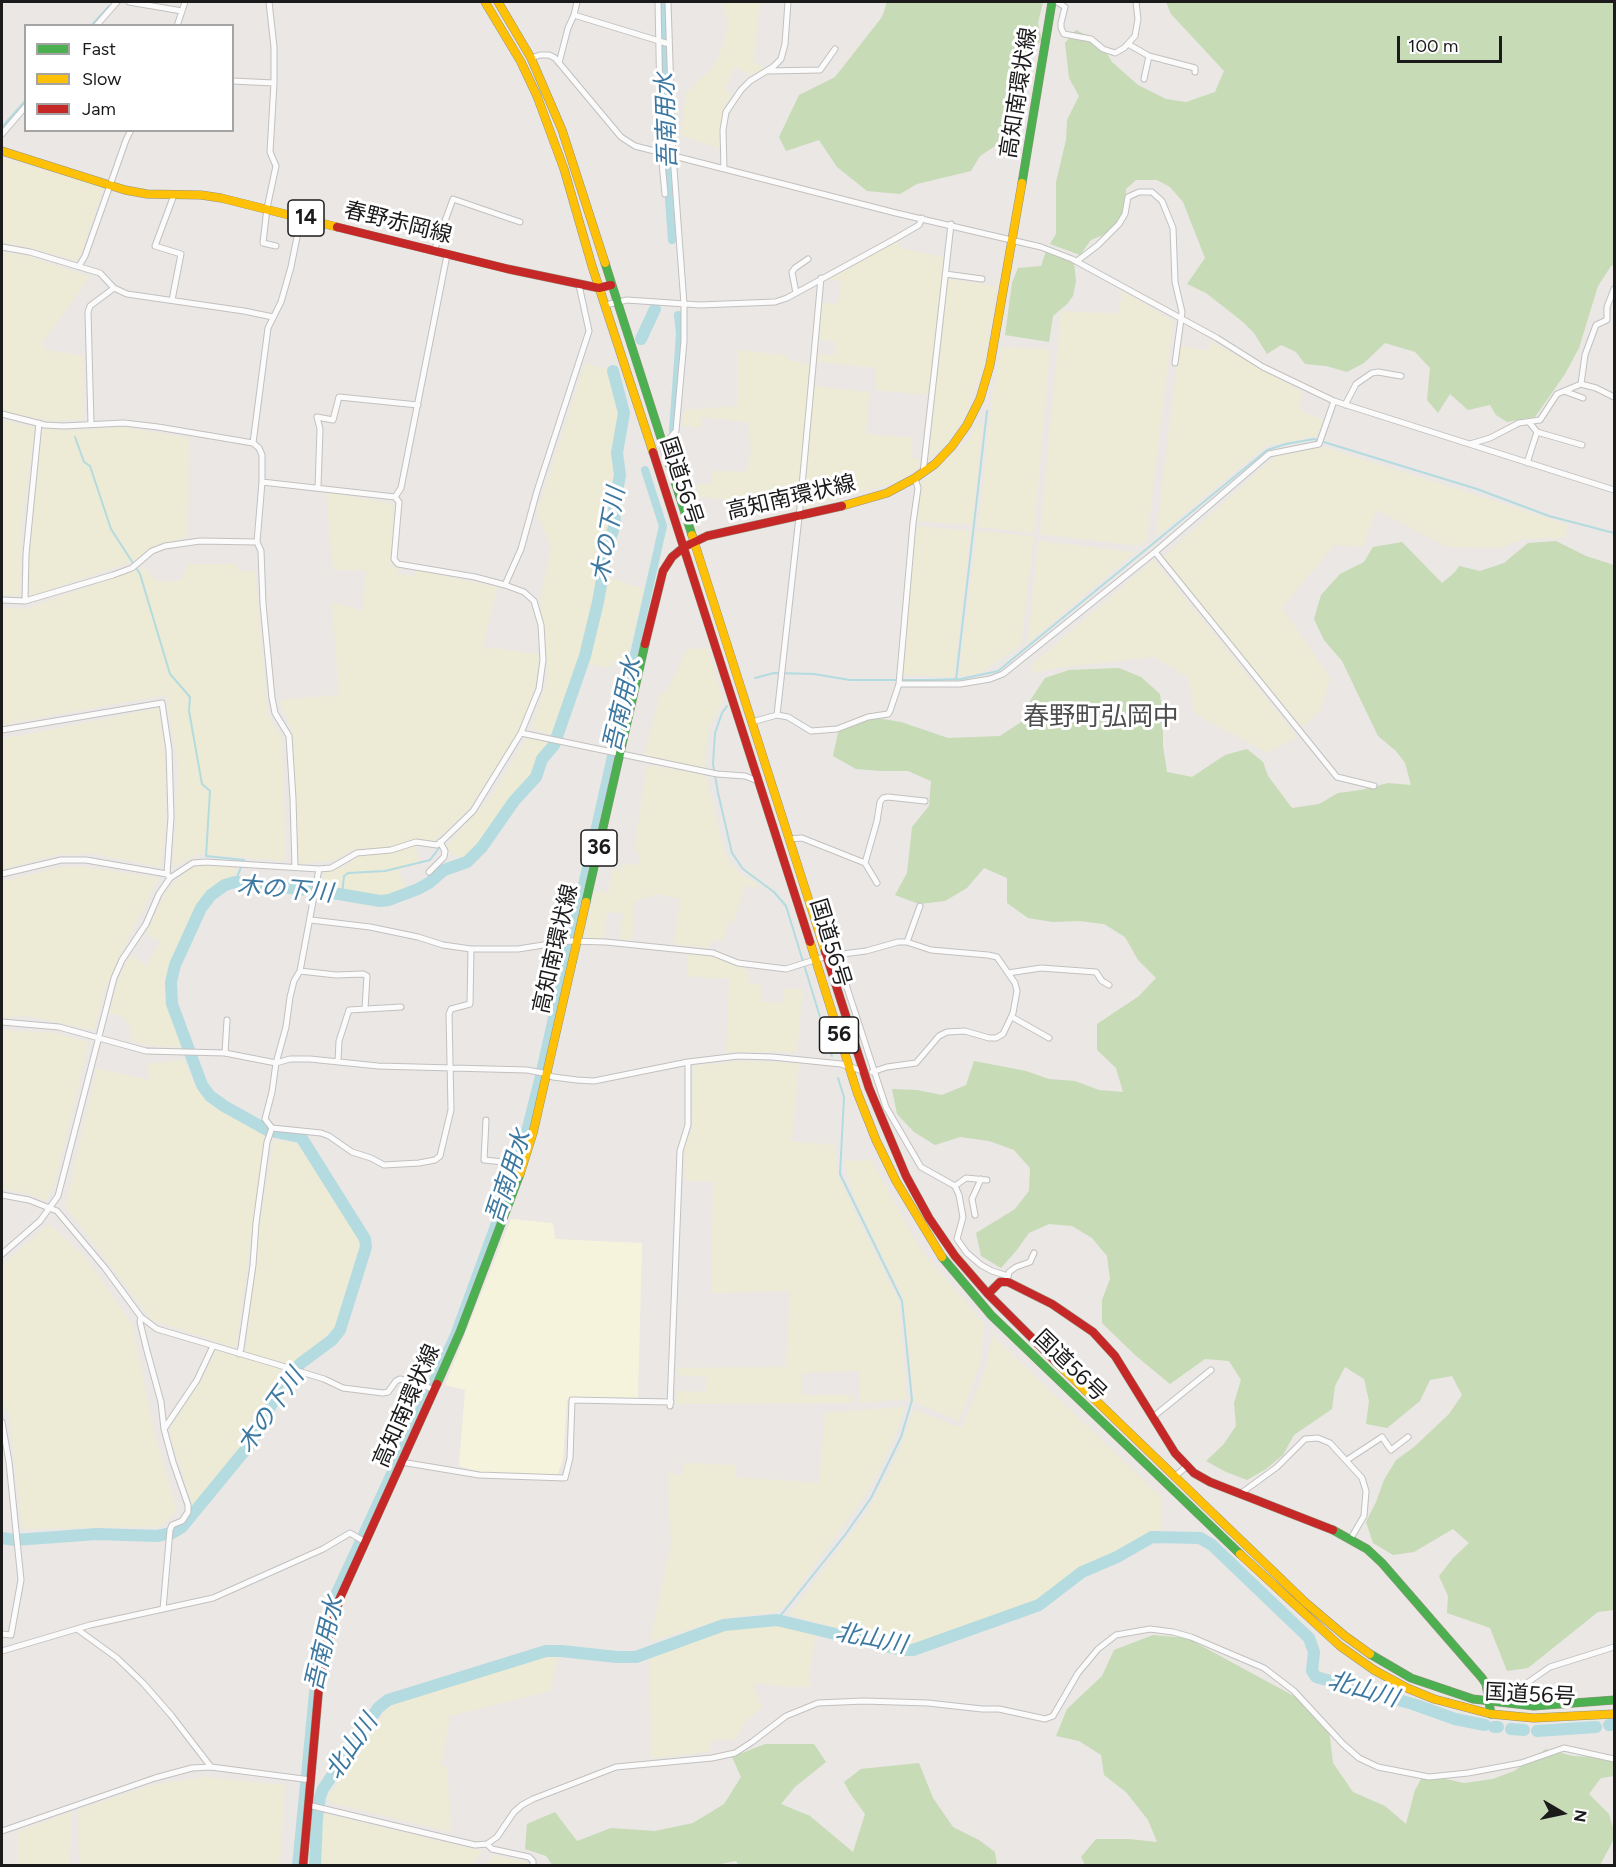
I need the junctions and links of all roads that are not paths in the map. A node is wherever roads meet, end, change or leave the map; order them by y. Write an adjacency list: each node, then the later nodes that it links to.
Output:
1 (117, 2): 16 (street)
2 (129, 2): 14 (street)
3 (185, 2): 14 (street)
4 (269, 2): 30 (street)
5 (485, 2): 24 (main road, 国道56号 / 56)
6 (498, 2): 23 (main road, 国道56号 / 56)
7 (577, 2): 15 (street)
8 (658, 2): 18 (street)
9 (668, 2): 19 (street)
10 (788, 2): 26 (street)
11 (1052, 2): 45 (main road, 高知南環状線 / 36)
12 (1057, 2): 20 (street)
13 (1136, 2): 20 (street)
14 (182, 11): 17 (street)
15 (574, 15): 18 (street); 25 (street)
16 (98, 24)
17 (178, 24)
18 (660, 42): 19 (street); 35 (street)
19 (669, 44): 35 (street)
20 (1128, 44): 22 (street)
21 (835, 49): 26 (street)
22 (1149, 56): 27 (street); 28 (street)
23 (531, 58): 24 (street); 25 (street); 57 (main road, 国道56号 / 56)
24 (521, 62): 59 (main road, 国道56号 / 56)
25 (559, 63): 35 (street)
26 (766, 71): 36 (street)
27 (1195, 72)
28 (1144, 79)
29 (234, 81): 30 (street)
30 (274, 83): 40 (street)
31 (24, 108): 33 (street)
32 (130, 132): 37 (street)
33 (2, 134)
34 (2, 151): 37 (main road, 春野赤岡線 / 14)
35 (667, 153): 36 (street); 38 (street); 64 (street)
36 (724, 169): 42 (street)
37 (110, 185): 39 (main road, 春野赤岡線 / 14); 52 (street)
38 (665, 194)
39 (174, 195): 40 (main road, 春野赤岡線 / 14); 62 (street)
40 (267, 208): 41 (main road, 春野赤岡線 / 14); 46 (street)
41 (301, 217): 48 (main road, 春野赤岡線 / 14); 66 (street)
42 (922, 218): 44 (street); 54 (street)
43 (520, 222): 48 (street)
44 (951, 224): 45 (street); 53 (street)
45 (1013, 239): 51 (street); 87 (main road, 高知南環状線 / 36)
46 (276, 246)
47 (2, 247): 52 (street)
48 (434, 252): 49 (main road, 春野赤岡線 / 14)
49 (447, 255): 56 (main road, 春野赤岡線 / 14); 75 (street)
50 (808, 259): 61 (street)
51 (1077, 261): 67 (street); 67 (street)
52 (79, 266): 58 (street)
53 (945, 274): 55 (street); 87 (street)
54 (821, 278): 61 (street); 93 (street)
55 (982, 279)
56 (579, 285): 59 (main road, 春野赤岡線 / 14); 98 (street)
57 (612, 285): 59 (main road, 春野赤岡線 / 14); 63 (main road, 国道56号 / 56)
58 (114, 288): 62 (street); 80 (street)
59 (599, 288): 65 (main road, 国道56号 / 56)
60 (1614, 289): 70 (street)
61 (796, 293): 64 (street)
62 (172, 300): 66 (street)
63 (617, 302): 64 (street); 65 (street); 84 (main road, 国道56号 / 56)
64 (684, 304): 84 (street)
65 (605, 305): 96 (main road, 国道56号 / 56)
66 (273, 317): 82 (street)
67 (1181, 318): 68 (street); 74 (street)
68 (1175, 363)
69 (1401, 376): 76 (street)
70 (1581, 384): 71 (street); 73 (street)
71 (1562, 391): 72 (street); 78 (street)
72 (1583, 398)
73 (1614, 398)
74 (1334, 401): 76 (street); 97 (street)
75 (417, 405): 90 (street); 92 (street)
76 (1345, 405): 83 (street)
77 (2, 414): 79 (street)
78 (1529, 422): 81 (street); 83 (street)
79 (39, 423): 80 (street); 100 (street)
80 (91, 424): 82 (street)
81 (1537, 432): 85 (street); 86 (street)
82 (253, 442): 89 (street)
83 (1470, 444): 86 (street)
84 (664, 445): 94 (main road, 国道56号 / 56)
85 (1582, 445)
86 (1527, 463): 91 (street)
87 (923, 473): 88 (main road, 高知南環状線 / 36)
88 (915, 478): 93 (main road, 高知南環状線 / 36); 101 (street)
89 (262, 482): 90 (street); 95 (street)
90 (318, 487): 92 (street)
91 (1614, 490)
92 (395, 497): 98 (street)
93 (799, 515): 94 (main road, 高知南環状線 / 36); 102 (street)
94 (695, 540): 96 (main road, 高知南環状線 / 36); 103 (main road, 国道56号 / 56)
95 (257, 542): 100 (street); 114 (street)
96 (684, 547): 106 (main road, 高知南環状線 / 36); 107 (main road, 国道56号 / 56)
97 (1155, 552): 101 (street); 108 (street)
98 (505, 585): 105 (street)
99 (2, 600): 100 (street)
100 (25, 602)
101 (899, 681): 102 (street)
102 (777, 715): 103 (street)
103 (752, 722): 109 (main road, 国道56号 / 56)
104 (2, 730): 118 (street)
105 (521, 733): 106 (street); 112 (street)
106 (617, 753): 107 (street); 122 (main road, 高知南環状線 / 36)
107 (758, 781): 109 (street); 127 (main road, 国道56号 / 56)
108 (1374, 786)
109 (772, 787): 111 (main road, 国道56号 / 56)
110 (926, 801): 113 (street)
111 (789, 839): 113 (street); 126 (main road, 国道56号 / 56)
112 (440, 843): 115 (street); 116 (street)
113 (865, 863): 119 (street)
114 (295, 867): 115 (street); 118 (street)
115 (319, 869): 121 (street)
116 (429, 872)
117 (2, 874): 118 (street)
118 (169, 876): 136 (street)
119 (877, 883)
120 (920, 906): 123 (street)
121 (311, 920): 124 (street); 128 (street)
122 (573, 941): 124 (street); 127 (street); 144 (main road, 高知南環状線 / 36)
123 (907, 942): 125 (street); 129 (street)
124 (471, 949): 143 (street)
125 (836, 954): 126 (street); 145 (street)
126 (827, 956): 127 (street); 145 (main road, 国道56号 / 56)
127 (817, 959): 142 (main road, 国道56号 / 56)
128 (300, 971): 132 (street); 141 (street)
129 (1008, 973): 130 (street); 133 (street)
130 (1109, 985)
131 (401, 1006): 132 (street)
132 (365, 1009): 139 (street)
133 (1012, 1017): 137 (street); 145 (street)
134 (226, 1020): 138 (street)
135 (2, 1022): 136 (street)
136 (98, 1037): 138 (street); 151 (street)
137 (1049, 1038)
138 (225, 1053): 141 (street)
139 (338, 1061): 141 (street); 143 (street)
140 (688, 1062): 142 (street); 144 (street); 167 (street)
141 (276, 1063): 147 (street)
142 (849, 1067): 145 (street); 170 (main road, 国道56号 / 56)
143 (451, 1068): 144 (street); 147 (street)
144 (542, 1073): 148 (main road, 高知南環状線 / 36)
145 (868, 1073): 149 (street); 156 (main road, 国道56号 / 56)
146 (486, 1120): 148 (street)
147 (271, 1131): 159 (street)
148 (524, 1164): 161 (main road, 高知南環状線 / 36)
149 (955, 1186): 152 (street); 155 (street)
150 (2, 1195): 151 (street)
151 (51, 1208): 154 (street); 157 (street)
152 (975, 1215)
153 (1034, 1253): 155 (street)
154 (2, 1254)
155 (1008, 1279): 156 (main road); 162 (main road)
156 (988, 1294): 169 (main road, 国道56号 / 56)
157 (141, 1317): 158 (street); 164 (street)
158 (213, 1346): 159 (street); 164 (street)
159 (238, 1354): 161 (street)
160 (1211, 1370): 162 (street)
161 (431, 1389): 167 (main road, 高知南環状線 / 36)
162 (1153, 1417): 168 (main road)
163 (2, 1422): 176 (street)
164 (164, 1429): 174 (street)
165 (1408, 1437): 166 (street)
166 (1347, 1460): 171 (street); 172 (street)
167 (401, 1462): 173 (main road, 高知南環状線 / 36)
168 (1186, 1467): 169 (street); 171 (main road)
169 (1174, 1476): 170 (street); 181 (main road, 国道56号 / 56)
170 (1168, 1486): 182 (main road, 国道56号 / 56)
171 (1240, 1494): 172 (main road)
172 (1352, 1538): 179 (main road)
173 (361, 1540): 174 (street); 186 (main road, 高知南環状線 / 36)
174 (163, 1609): 175 (street)
175 (77, 1629): 178 (street); 185 (street)
176 (2, 1634)
177 (1614, 1647): 179 (street)
178 (2, 1651)
179 (1486, 1684): 181 (main road)
180 (1614, 1700): 181 (main road, 国道56号 / 56)
181 (1491, 1702): 182 (main road)
182 (1491, 1714): 183 (main road, 国道56号 / 56)
183 (1614, 1714)
184 (1614, 1760): 189 (street)
185 (211, 1767): 186 (street); 188 (street)
186 (306, 1779): 187 (main road, 高知南環状線 / 36)
187 (311, 1805): 189 (street); 190 (main road, 高知南環状線 / 36)
188 (2, 1831)
189 (487, 1844): 191 (street)
190 (303, 1866)
191 (533, 1866)

